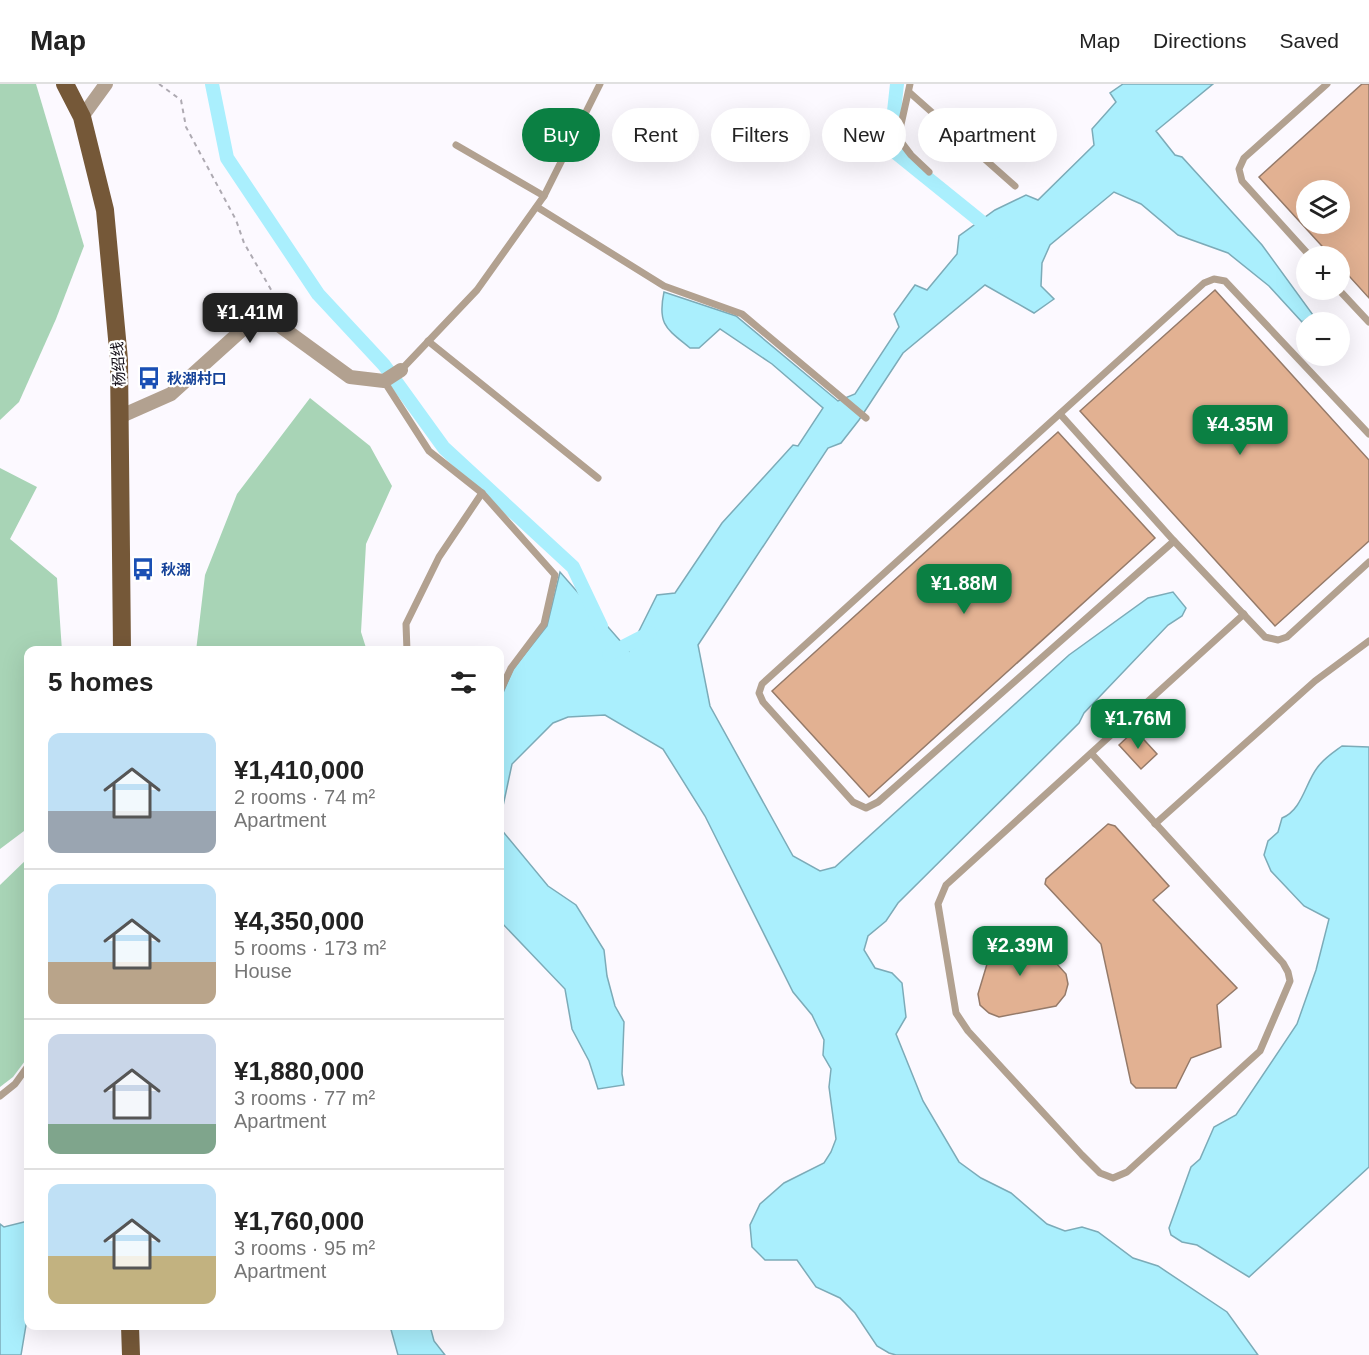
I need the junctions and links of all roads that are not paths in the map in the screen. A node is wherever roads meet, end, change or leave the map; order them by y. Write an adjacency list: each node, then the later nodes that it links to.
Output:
1 (65, 84): 6 (main road, 杨绍线)
2 (106, 84): 6 (street)
3 (600, 84): 10 (lane)
4 (1327, 84): 12 (lane)
5 (910, 88): 8 (lane); 9 (lane)
6 (82, 117): 19 (main road, 杨绍线)
7 (456, 145): 10 (lane)
8 (929, 172)
9 (1015, 186)
10 (544, 196): 11 (lane)
11 (537, 207): 15 (lane); 20 (lane)
12 (1301, 246)
13 (1349, 300): 14 (lane)
14 (1369, 322)
15 (428, 341): 16 (lane); 22 (lane)
16 (400, 370): 17 (street)
17 (384, 381): 19 (street); 23 (lane)
18 (1060, 414): 21 (lane); 24 (lane); 24 (lane)
19 (119, 417): 28 (main road, 杨绍线)
20 (866, 417)
21 (1369, 434)
22 (598, 477)
23 (482, 492): 29 (lane); 30 (lane)
24 (1174, 541): 26 (lane)
25 (1369, 562): 26 (lane)
26 (1244, 614): 31 (lane)
27 (1369, 641): 32 (lane)
28 (122, 646)
29 (407, 646)
30 (504, 683)
31 (1091, 753): 32 (lane); 32 (lane)
32 (1155, 824)
33 (24, 1072): 34 (lane)
34 (0, 1096)
35 (130, 1330): 36 (main road)
36 (131, 1355)

